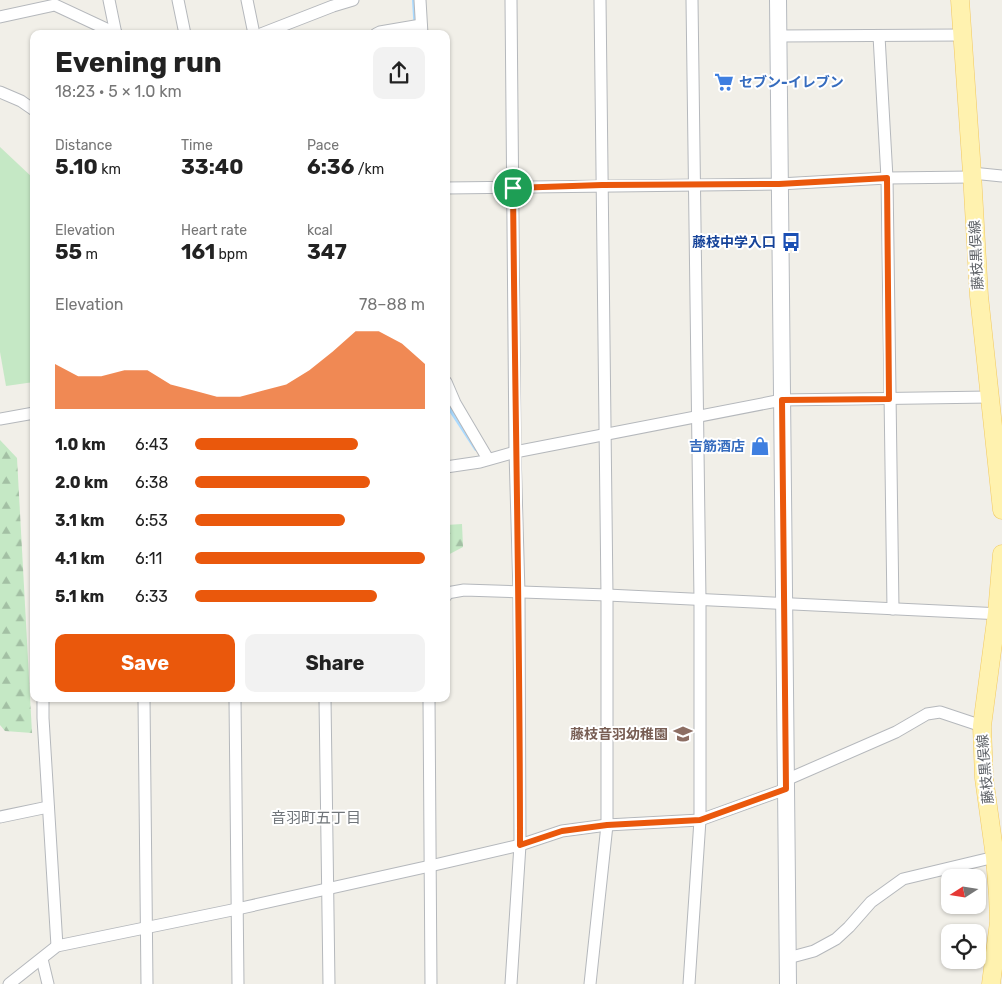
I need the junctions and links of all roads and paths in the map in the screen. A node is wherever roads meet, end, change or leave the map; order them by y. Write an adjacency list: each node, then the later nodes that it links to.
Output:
1 (109, 0): 16 (street)
2 (178, 0): 17 (street)
3 (247, 0): 18 (street)
4 (314, 0): 13 (street)
5 (353, 0): 13 (street)
6 (420, 0): 20 (street)
7 (512, 0): 33 (street)
8 (600, 0): 31 (street)
9 (692, 0): 29 (street)
10 (778, 0): 22 (street)
11 (960, 0): 21 (main road, 藤枝黒俣線)
12 (44, 3): 14 (street); 15 (street)
13 (317, 12): 19 (street)
14 (0, 17)
15 (108, 30)
16 (116, 30)
17 (185, 30)
18 (253, 30)
19 (271, 30)
20 (422, 30)
21 (962, 35): 23 (street); 26 (main road, 藤枝黒俣線)
22 (778, 36): 23 (street); 30 (street)
23 (880, 36): 28 (street)
24 (0, 92): 25 (street)
25 (30, 107)
26 (972, 175): 27 (street); 28 (street); 35 (main road, 藤枝黒俣線)
27 (1002, 176)
28 (887, 178): 30 (street); 36 (street)
29 (695, 184): 30 (street); 31 (street); 39 (street)
30 (779, 184): 37 (street)
31 (602, 185): 33 (street); 41 (street)
32 (450, 188): 33 (street)
33 (513, 188): 42 (street)
34 (450, 391): 43 (street)
35 (990, 397): 36 (street); 45 (main road, 藤枝黒俣線)
36 (889, 399): 37 (street); 52 (street)
37 (782, 400): 39 (street); 51 (street)
38 (30, 414): 40 (street)
39 (696, 416): 41 (street); 50 (street)
40 (0, 419)
41 (604, 435): 42 (street); 49 (street)
42 (515, 452): 43 (street); 48 (street)
43 (488, 460): 44 (street)
44 (450, 466)
45 (1002, 510)
46 (1002, 554): 53 (main road, 藤枝黒俣線)
47 (450, 592): 48 (street)
48 (519, 593): 49 (street); 65 (street)
49 (607, 595): 50 (street); 64 (street)
50 (700, 600): 51 (street); 63 (street)
51 (784, 604): 52 (street); 60 (street)
52 (893, 609): 53 (street)
53 (999, 614): 59 (main road, 藤枝黒俣線)
54 (44, 702): 61 (street)
55 (144, 702): 70 (street)
56 (235, 702): 69 (street)
57 (325, 702): 68 (street)
58 (429, 702): 67 (street)
59 (982, 726): 60 (street); 66 (main road, 藤枝黒俣線)
60 (786, 785): 63 (street); 73 (street)
61 (48, 807): 62 (street); 72 (street)
62 (0, 817)
63 (700, 820): 64 (street); 83 (street)
64 (607, 825): 65 (street); 82 (street)
65 (520, 845): 67 (street); 81 (street)
66 (995, 857): 71 (main road, 藤枝黒俣線); 73 (street)
67 (430, 866): 68 (street); 80 (street)
68 (328, 888): 69 (street); 79 (street)
69 (238, 909): 70 (street); 78 (street)
70 (147, 927): 72 (street); 77 (street)
71 (1000, 936): 85 (main road, 藤枝黒俣線)
72 (57, 946): 74 (street)
73 (788, 958): 84 (street)
74 (42, 959): 75 (street); 76 (street)
75 (9, 984)
76 (48, 984)
77 (147, 984)
78 (238, 984)
79 (329, 984)
80 (431, 984)
81 (511, 984)
82 (590, 984)
83 (689, 984)
84 (788, 984)
85 (991, 984)

